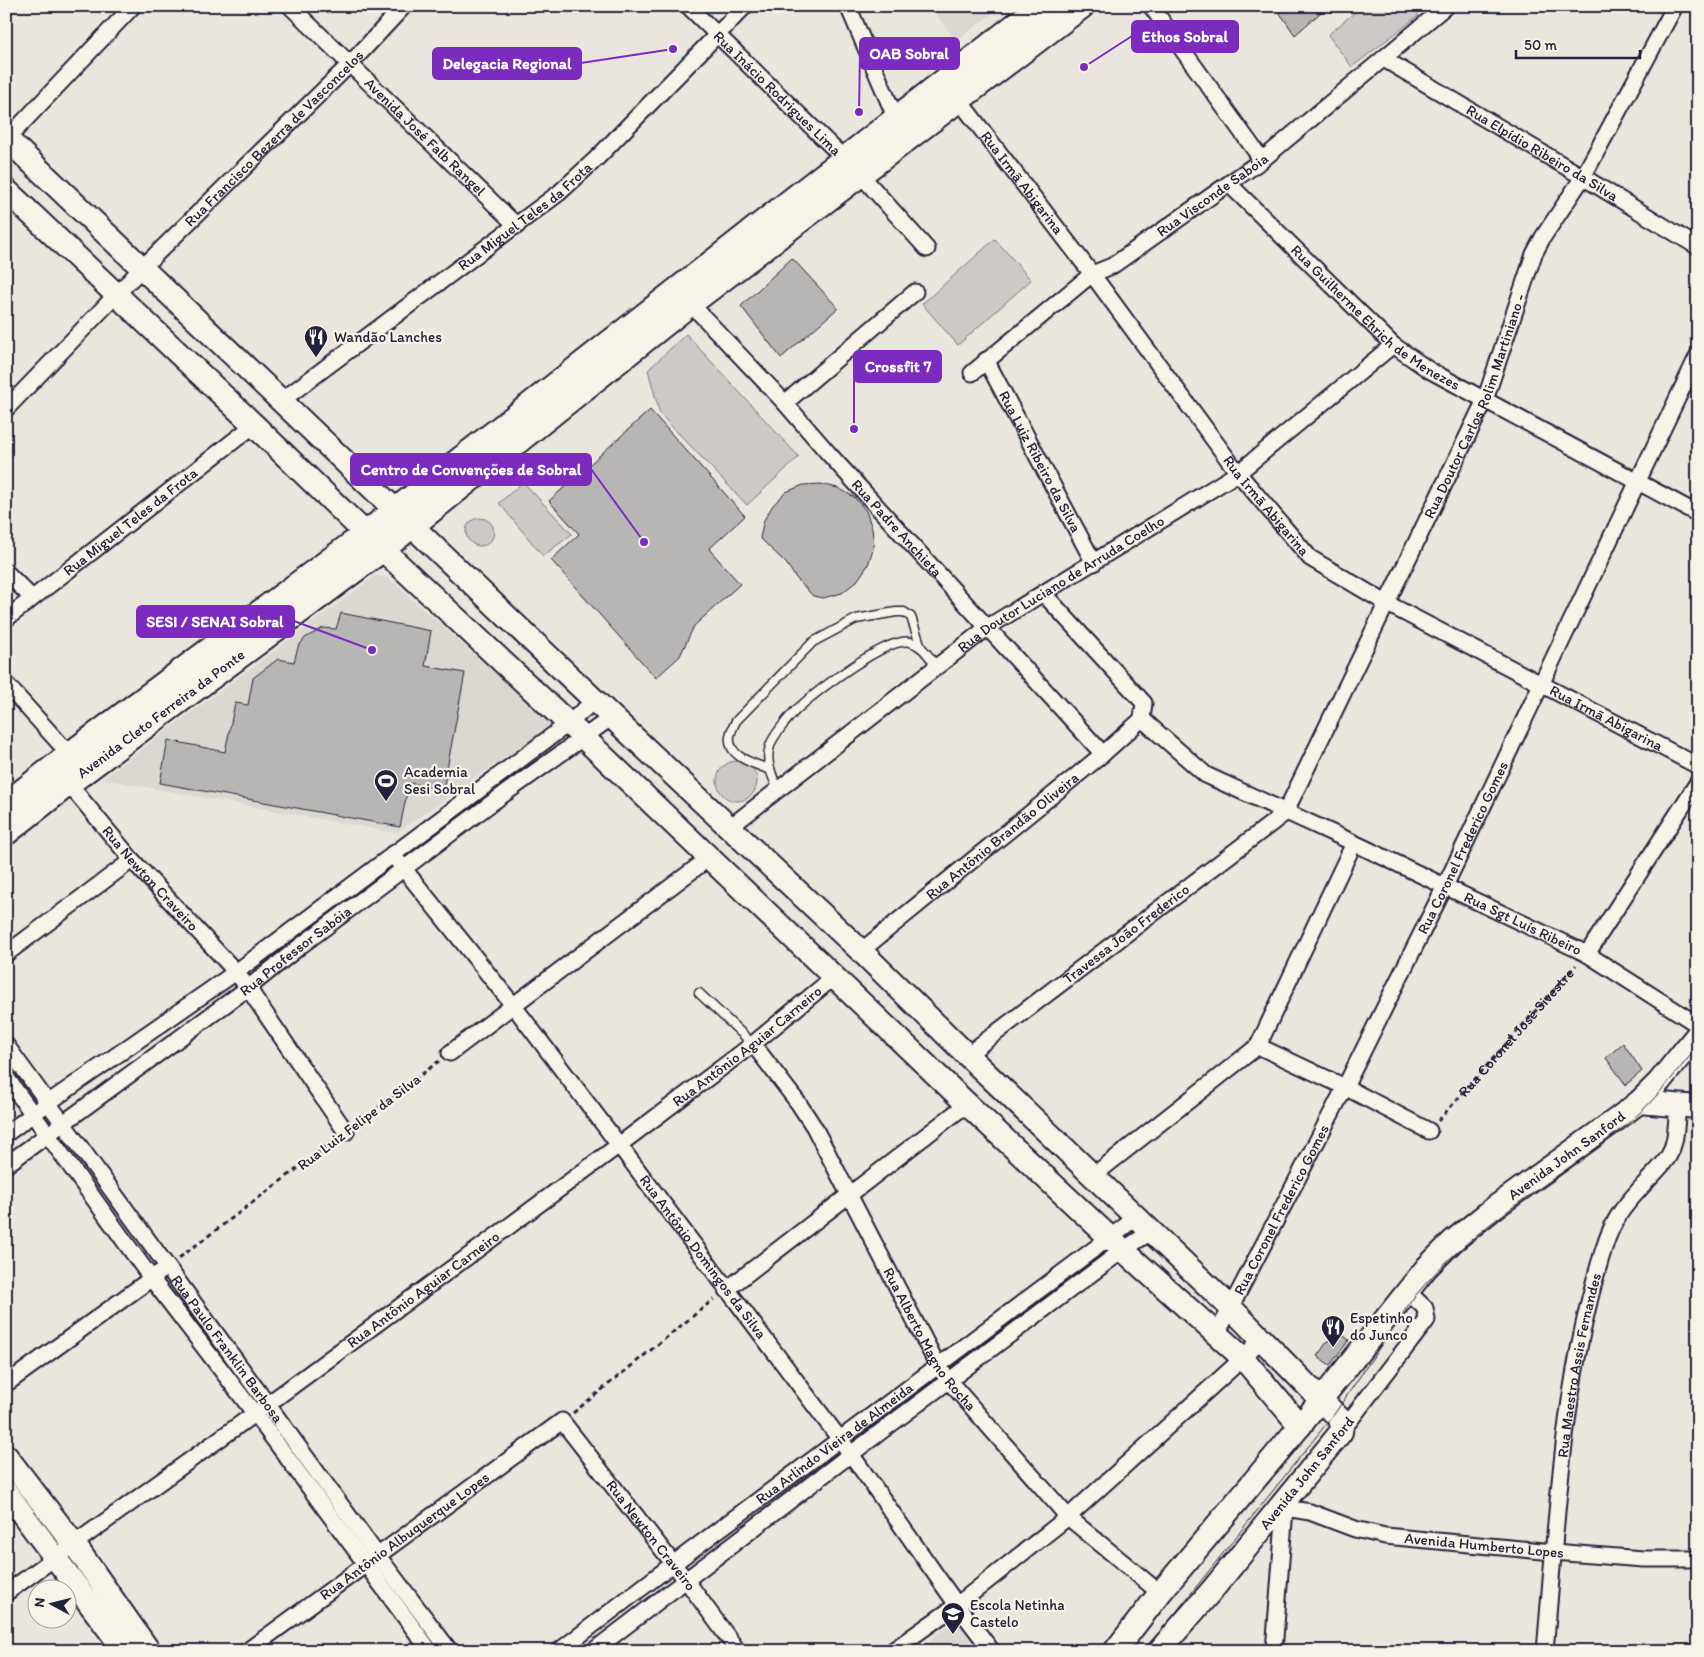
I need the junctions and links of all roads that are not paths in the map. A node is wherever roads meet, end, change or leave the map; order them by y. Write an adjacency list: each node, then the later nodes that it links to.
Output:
1 (134, 6): 18 (street)
2 (290, 6): 15 (street, Avenida José Falb Rangel)
3 (404, 6): 15 (street, Rua Francisco Bezerra de Vasconcelos)
4 (688, 6): 13 (street, Rua Inácio Rodrigues Lima)
5 (745, 6): 13 (street, Rua Miguel Teles da Frota)
6 (848, 6): 17 (street)
7 (1041, 6): 17 (main road)
8 (1081, 6): 16 (main road)
9 (1151, 6): 19 (street)
10 (1446, 6): 12 (street, Rua Visconde Sabóia)
11 (1674, 6): 21 (street, Rua Doutor Carlos Rolim Martiniano -)
12 (1430, 11): 14 (street, Rua Visconde Sabóia)
13 (717, 35): 20 (street, Rua Inácio Rodrigues Lima); 24 (street, Rua Miguel Teles da Frota)
14 (1384, 59): 19 (street, Rua Visconde Sabóia); 21 (street, Rua Elpídio Ribeiro da Silva)
15 (349, 65): 24 (street, Avenida José Falb Rangel); 27 (street, Rua Francisco Bezerra de Vasconcelos)
16 (959, 100): 17 (main road); 28 (street, Rua Irmã Abigarina)
17 (903, 128): 20 (main road)
18 (6, 138): 27 (main road)
19 (1262, 160): 22 (street, Rua Visconde Sabóia)
20 (853, 167): 26 (street, Rua Inácio Rodrigues Lima); 31 (main road); 44 (main road)
21 (1583, 176): 25 (street, Rua Elpídio Ribeiro da Silva); 36 (street, Rua Doutor Carlos Rolim Martiniano -)
22 (1229, 184): 28 (street, Rua Visconde Sabóia); 32 (street, Rua Guilherme Ehrich de Menezes)
23 (6, 190): 30 (main road)
24 (517, 226): 37 (street, Rua Miguel Teles da Frota)
25 (1698, 248)
26 (927, 249)
27 (142, 268): 30 (street, Rua Francisco Bezerra de Vasconcelos); 37 (main road)
28 (1092, 274): 34 (street, Rua Visconde Sabóia); 41 (street, Rua Irmã Abigarina)
29 (915, 292): 38 (street)
30 (117, 294): 39 (street); 40 (main road)
31 (690, 303): 38 (street, Rua Padre Anchieta); 44 (main road)
32 (1393, 345): 36 (street, Rua Guilherme Ehrich de Menezes); 41 (street, Rua Doutor Luciano de Arruda Coelho)
33 (1698, 355): 42 (street, Rua Coronel Frederico Gomes)
34 (986, 360): 35 (street, Rua Visconde Sabóia); 46 (street, Rua Luiz Ribeiro da Silva)
35 (972, 373)
36 (1485, 400): 42 (street, Rua Guilherme Ehrich de Menezes); 50 (street, Rua Doutor Carlos Rolim Martiniano -)
37 (281, 401): 44 (main road)
38 (785, 403): 52 (street, Rua Padre Anchieta)
39 (6, 409)
40 (254, 425): 45 (main road); 49 (street, Rua Miguel Teles da Frota)
41 (1238, 473): 46 (street, Rua Doutor Luciano de Arruda Coelho); 50 (street, Rua Irmã Abigarina)
42 (1637, 481): 43 (street, Rua Guilherme Ehrich de Menezes); 56 (street, Rua Coronel Frederico Gomes)
43 (1698, 514)
44 (404, 517): 45 (main road, Avenida Cleto Ferreira da Ponte); 57 (main road)
45 (374, 542): 60 (main road); 62 (main road, Avenida Cleto Ferreira da Ponte); 66 (main road, Avenida Cleto Ferreira da Ponte)
46 (1094, 563): 48 (street, Rua Doutor Luciano de Arruda Coelho)
47 (6, 572): 49 (street)
48 (1044, 594): 52 (street, Rua Doutor Luciano de Arruda Coelho); 59 (street)
49 (32, 598): 51 (street, Rua Miguel Teles da Frota)
50 (1386, 603): 56 (street, Rua Irmã Abigarina); 69 (street, Rua Doutor Carlos Rolim Martiniano -)
51 (6, 619)
52 (988, 627): 54 (street, Rua Doutor Luciano de Arruda Coelho); 61 (street, Rua Padre Anchieta)
53 (921, 647): 54 (lane); 64 (lane); 64 (lane)
54 (937, 667): 67 (street, Rua Doutor Luciano de Arruda Coelho)
55 (6, 684): 62 (street)
56 (1542, 685): 63 (street, Rua Irmã Abigarina); 77 (street, Rua Coronel Frederico Gomes)
57 (595, 700): 58 (main road); 60 (street)
58 (612, 717): 60 (street); 70 (main road)
59 (1142, 719): 61 (street, Rua Antônio Brandão Oliveira); 69 (street, Rua Sgt Luís Ribeiro)
60 (576, 730): 73 (street, Rua Professor Sabóia); 74 (main road); 76 (street, Rua Professor Sabóia)
61 (1103, 754): 82 (street, Rua Antônio Brandão Oliveira)
62 (70, 755): 68 (main road, Avenida Cleto Ferreira da Ponte)
63 (1698, 766)
64 (770, 770): 67 (lane)
65 (1698, 782): 84 (street)
66 (68, 784): 71 (main road, Avenida Cleto Ferreira da Ponte); 75 (street, Rua Newton Craveiro)
67 (778, 790): 70 (street, Rua Doutor Luciano de Arruda Coelho)
68 (6, 805)
69 (1286, 813): 72 (street, Rua Sgt Luís Ribeiro); 96 (street, Travessa João Frederico)
70 (730, 827): 78 (main road)
71 (6, 832)
72 (1354, 843): 77 (street, Rua Sgt Luís Ribeiro); 94 (street)
73 (392, 854): 76 (street, Rua Antônio Domingos da Silva); 79 (street, Rua Professor Sabóia)
74 (709, 858): 80 (main road); 89 (street)
75 (132, 860): 83 (street); 85 (street, Rua Newton Craveiro)
76 (404, 870): 81 (street, Rua Professor Sabóia); 89 (street, Rua Antônio Domingos da Silva)
77 (1445, 886): 84 (street, Rua Sgt Luís Ribeiro); 98 (street, Rua Coronel Frederico Gomes)
78 (818, 912): 80 (main road); 82 (main road)
79 (288, 932): 81 (street); 85 (street, Rua Professor Sabóia)
80 (793, 937): 86 (main road)
81 (299, 947): 87 (street, Rua Professor Sabóia)
82 (861, 951): 96 (main road)
83 (6, 954)
84 (1587, 954): 90 (street, Rua Sgt Luís Ribeiro)
85 (236, 972): 87 (street, Rua Newton Craveiro); 100 (street, Rua Professor Sabóia)
86 (834, 977): 92 (street, Rua Antônio Aguiar Carneiro); 101 (main road)
87 (248, 988): 104 (street, Rua Professor Sabóia); 106 (street)
88 (699, 993): 92 (lane)
89 (513, 1005): 95 (street); 109 (street, Rua Antônio Domingos da Silva)
90 (1698, 1025)
91 (1698, 1034): 99 (main road, Avenida John Sanford)
92 (753, 1044): 109 (street, Rua Antônio Aguiar Carneiro); 112 (street, Rua Alberto Magno Rocha)
93 (6, 1045): 100 (street, Rua Paulo Franklin Barbosa)
94 (1258, 1046): 98 (street); 111 (street)
95 (450, 1053)
96 (967, 1055): 111 (main road)
97 (6, 1077): 103 (street, Rua Paulo Franklin Barbosa)
98 (1346, 1087): 105 (street); 119 (street, Rua Coronel Frederico Gomes)
99 (1639, 1102): 102 (main road); 118 (main road, Avenida John Sanford)
100 (48, 1103): 103 (street, Rua Professor Sabóia); 104 (street, Rua Paulo Franklin Barbosa)
101 (967, 1104): 112 (street); 114 (main road)
102 (1688, 1106): 141 (street, Rua Maestro Assis Fernandes)
103 (34, 1114): 107 (street, Rua Professor Sabóia); 108 (street, Rua Paulo Franklin Barbosa)
104 (63, 1122): 108 (street, Rua Professor Sabóia); 115 (street, Rua Paulo Franklin Barbosa)
105 (1429, 1131)
106 (346, 1132)
107 (6, 1134)
108 (48, 1134): 110 (street, Rua Professor Sabóia); 116 (street, Rua Paulo Franklin Barbosa)
109 (619, 1145): 117 (street, Rua Antônio Domingos da Silva); 129 (street, Rua Antônio Aguiar Carneiro)
110 (6, 1165)
111 (1094, 1175): 113 (main road)
112 (850, 1194): 117 (street); 125 (street, Rua Alberto Magno Rocha)
113 (1145, 1224): 114 (street); 114 (street); 119 (main road)
114 (1117, 1243): 122 (main road); 125 (street, Rua Arlindo Vieira de Almeida); 126 (street, Rua Arlindo Vieira de Almeida)
115 (169, 1266): 116 (street); 120 (street, Rua Paulo Franklin Barbosa)
116 (151, 1278): 121 (street, Rua Paulo Franklin Barbosa); 127 (street)
117 (726, 1290): 134 (street, Rua Antônio Domingos da Silva)
118 (1407, 1291): 128 (main road, Avenida John Sanford); 133 (street, Avenida John Sanford)
119 (1231, 1308): 122 (street, Rua Coronel Frederico Gomes); 123 (main road)
120 (202, 1313): 121 (street); 129 (street, Rua Paulo Franklin Barbosa)
121 (187, 1325): 130 (street, Rua Paulo Franklin Barbosa)
122 (1217, 1334): 124 (main road)
123 (1262, 1338): 124 (street); 128 (main road)
124 (1243, 1358): 132 (main road); 139 (street)
125 (938, 1366): 126 (street, Rua Alberto Magno Rocha); 134 (street, Rua Arlindo Vieira de Almeida)
126 (949, 1381): 135 (street, Rua Arlindo Vieira de Almeida); 139 (street, Rua Alberto Magno Rocha)
127 (6, 1384)
128 (1321, 1399): 132 (main road, Avenida John Sanford); 133 (main road)
129 (268, 1404): 130 (street, Rua Antônio Aguiar Carneiro); 144 (street, Rua Paulo Franklin Barbosa)
130 (255, 1414): 140 (street, Rua Antônio Aguiar Carneiro); 144 (street, Rua Paulo Franklin Barbosa)
131 (562, 1421): 144 (street, Rua Antônio Albuquerque Lopes); 145 (street, Rua Newton Craveiro)
132 (1300, 1426): 148 (main road, Avenida John Sanford)
133 (1341, 1432): 138 (main road, Avenida John Sanford)
134 (840, 1440): 135 (street, Rua Antônio Domingos da Silva); 145 (street, Rua Arlindo Vieira de Almeida)
135 (851, 1454): 146 (street, Rua Arlindo Vieira de Almeida); 149 (street, Rua Antônio Domingos da Silva)
136 (6, 1456): 140 (main road)
137 (6, 1492): 142 (main road)
138 (1286, 1504): 141 (street, Avenida Humberto Lopes); 162 (main road, Avenida John Sanford); 163 (street)
139 (1068, 1517): 148 (street, Rua Alberto Magno Rocha); 149 (street)
140 (74, 1544): 142 (street, Rua Antônio Aguiar Carneiro); 153 (main road)
141 (1553, 1552): 143 (street, Avenida Humberto Lopes); 164 (street, Rua Maestro Assis Fernandes)
142 (55, 1557): 147 (street, Rua Antônio Aguiar Carneiro); 152 (main road)
143 (1698, 1559)
144 (372, 1560): 154 (street, Rua Antônio Albuquerque Lopes); 155 (street, Rua Paulo Franklin Barbosa); 156 (street, Rua Paulo Franklin Barbosa)
145 (673, 1564): 146 (street, Rua Newton Craveiro); 150 (street, Rua Arlindo Vieira de Almeida)
146 (686, 1580): 151 (street, Rua Arlindo Vieira de Almeida); 158 (street, Rua Newton Craveiro)
147 (6, 1593)
148 (1160, 1593): 161 (main road, Avenida John Sanford)
149 (957, 1604): 159 (street); 160 (street, Rua Antônio Domingos da Silva)
150 (588, 1630): 151 (street); 157 (street, Rua Arlindo Vieira de Almeida)
151 (596, 1649)
152 (125, 1651)
153 (149, 1651)
154 (248, 1651)
155 (430, 1651)
156 (450, 1651)
157 (559, 1651)
158 (738, 1651)
159 (892, 1651)
160 (992, 1651)
161 (1115, 1651)
162 (1159, 1651)
163 (1274, 1651)
164 (1545, 1651)

